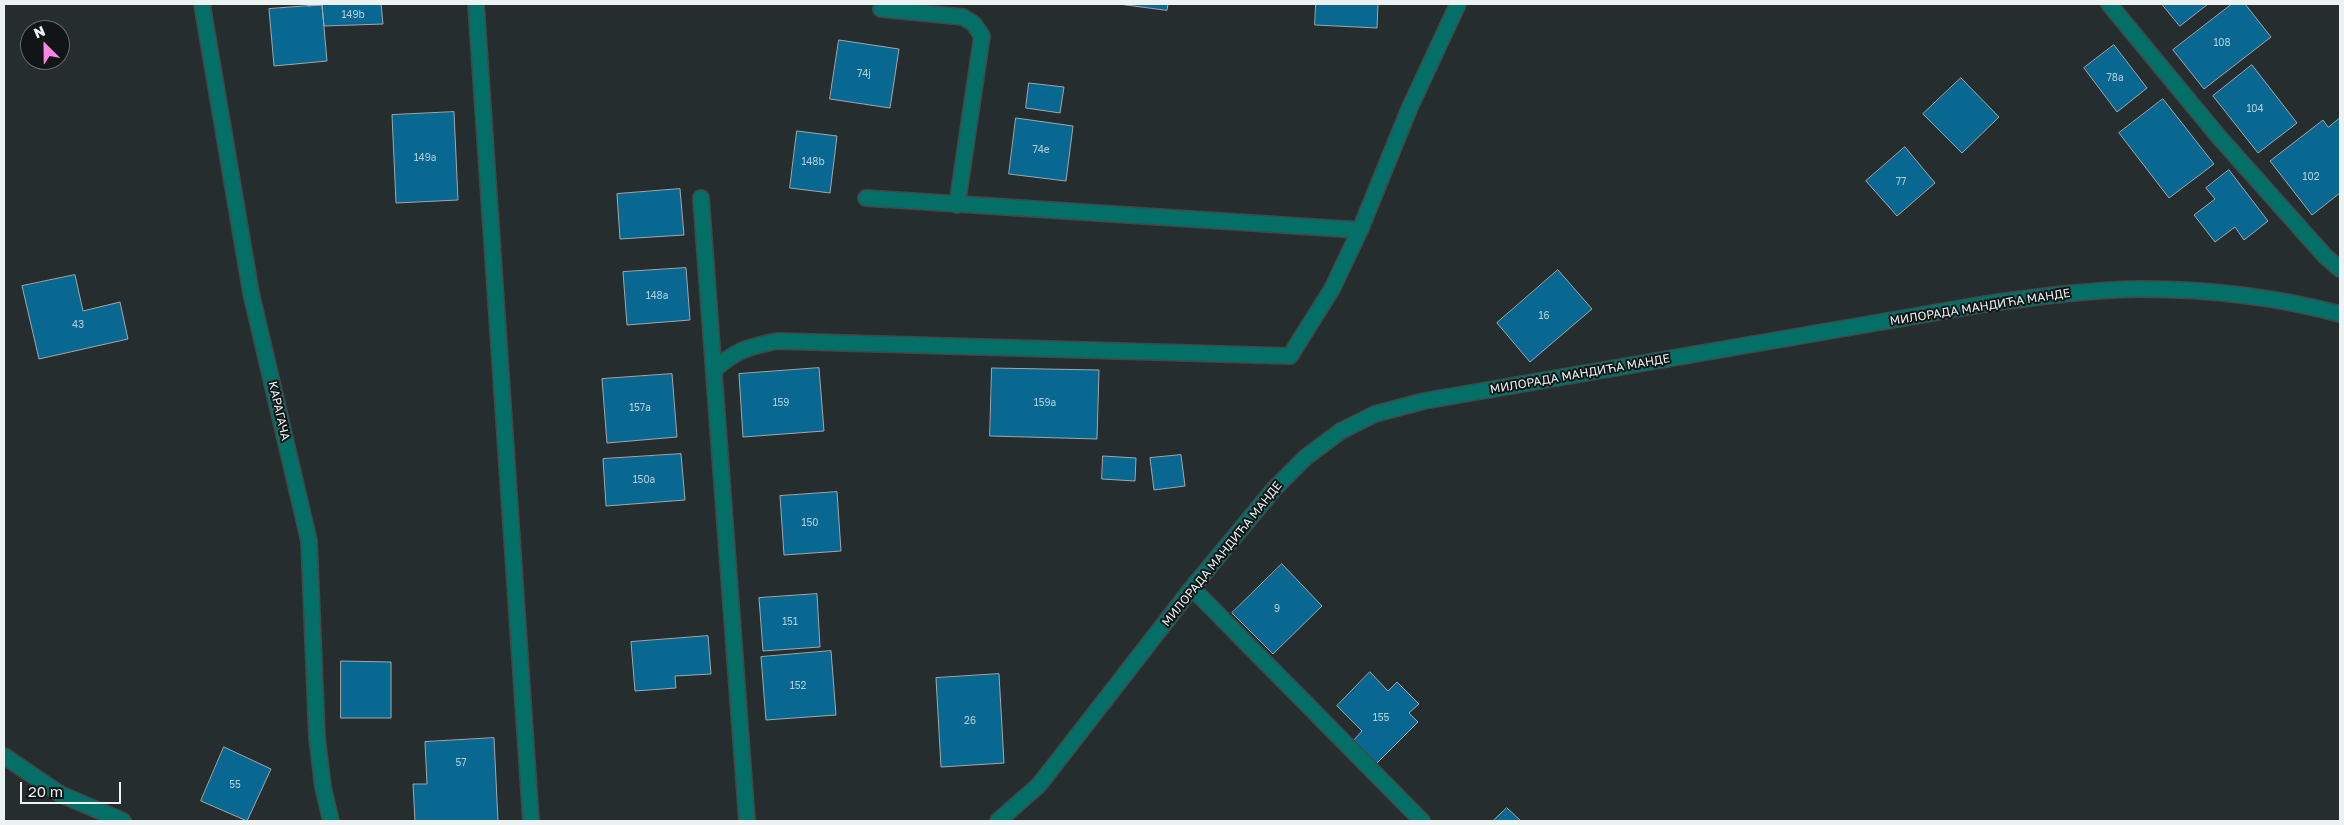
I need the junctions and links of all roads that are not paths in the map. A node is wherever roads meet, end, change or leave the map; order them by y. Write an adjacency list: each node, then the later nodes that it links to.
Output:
1 (202, 4): 16 (street, КАРАГАЧА)
2 (476, 4): 17 (street)
3 (1458, 4): 9 (street)
4 (2109, 4): 10 (street)
5 (881, 9): 8 (street)
6 (701, 198): 12 (street)
7 (866, 198): 8 (street)
8 (957, 206): 9 (street)
9 (1360, 230): 12 (street)
10 (2340, 269)
11 (2340, 314): 13 (street, МИЛОРАДА МАНДИЋА МАНДЕ)
12 (714, 370): 18 (street)
13 (1192, 588): 19 (street, МИЛОРАДА МАНДИЋА МАНДЕ); 20 (street)
14 (4, 756): 15 (street)
15 (122, 821)
16 (331, 821)
17 (531, 821)
18 (747, 821)
19 (998, 821)
20 (1422, 821)

